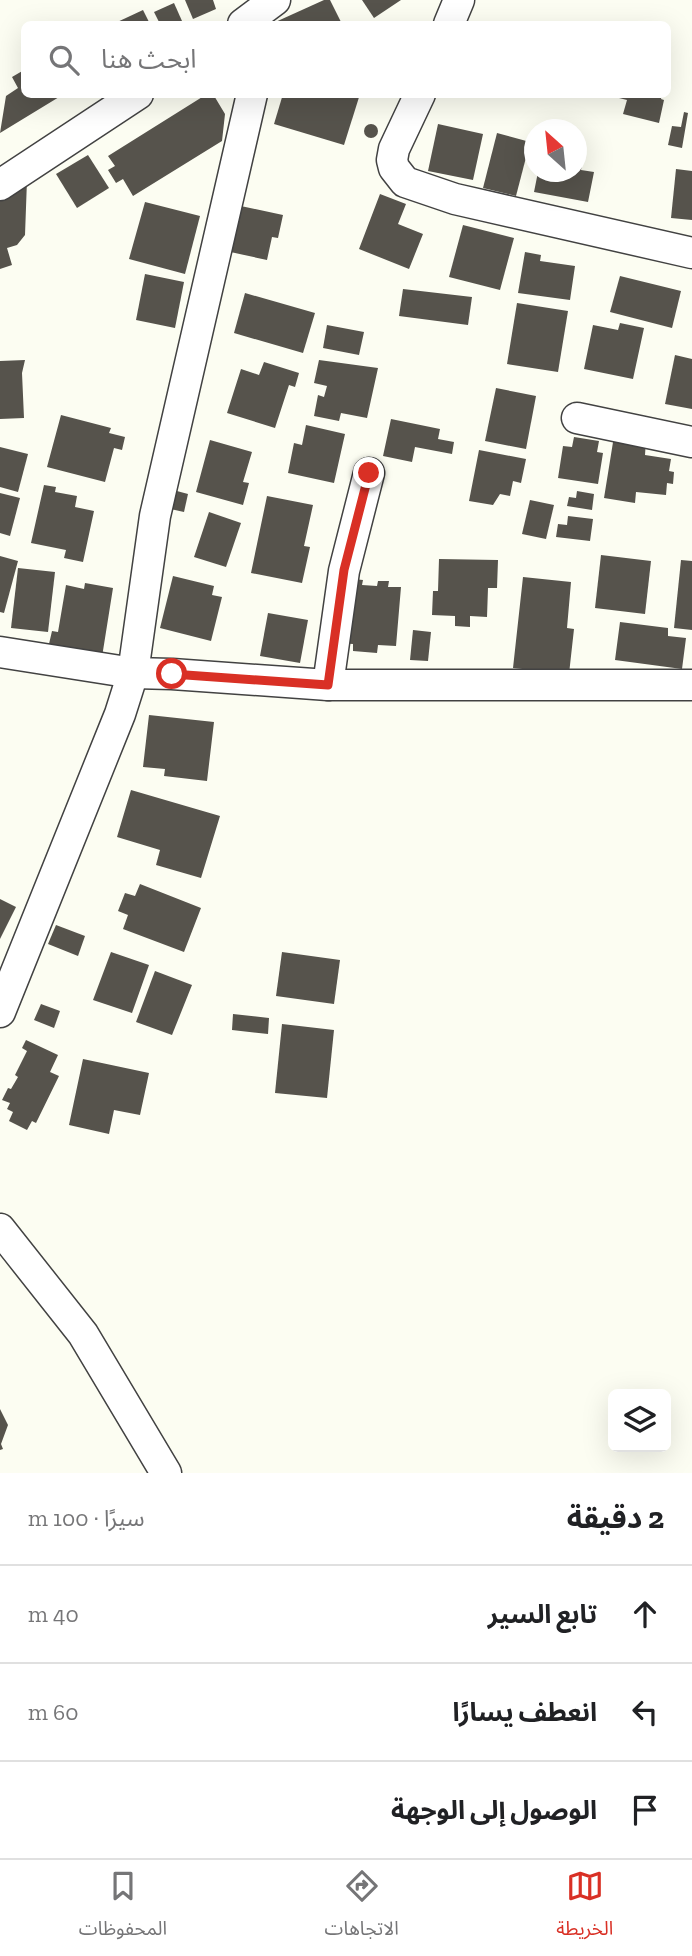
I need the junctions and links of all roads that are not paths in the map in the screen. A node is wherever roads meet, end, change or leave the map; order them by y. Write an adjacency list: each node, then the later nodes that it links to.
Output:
1 (275, 0): 3 (street)
2 (459, 0): 4 (street)
3 (247, 21)
4 (450, 21)
5 (132, 98): 8 (street)
6 (251, 98): 14 (street)
7 (419, 98): 9 (street)
8 (0, 185)
9 (692, 253)
10 (576, 418): 11 (street)
11 (692, 442)
12 (369, 473): 15 (street)
13 (0, 652): 14 (street)
14 (133, 673): 15 (street); 17 (street)
15 (328, 685): 16 (street)
16 (692, 685)
17 (0, 1012)
18 (0, 1229): 19 (street)
19 (166, 1473)

